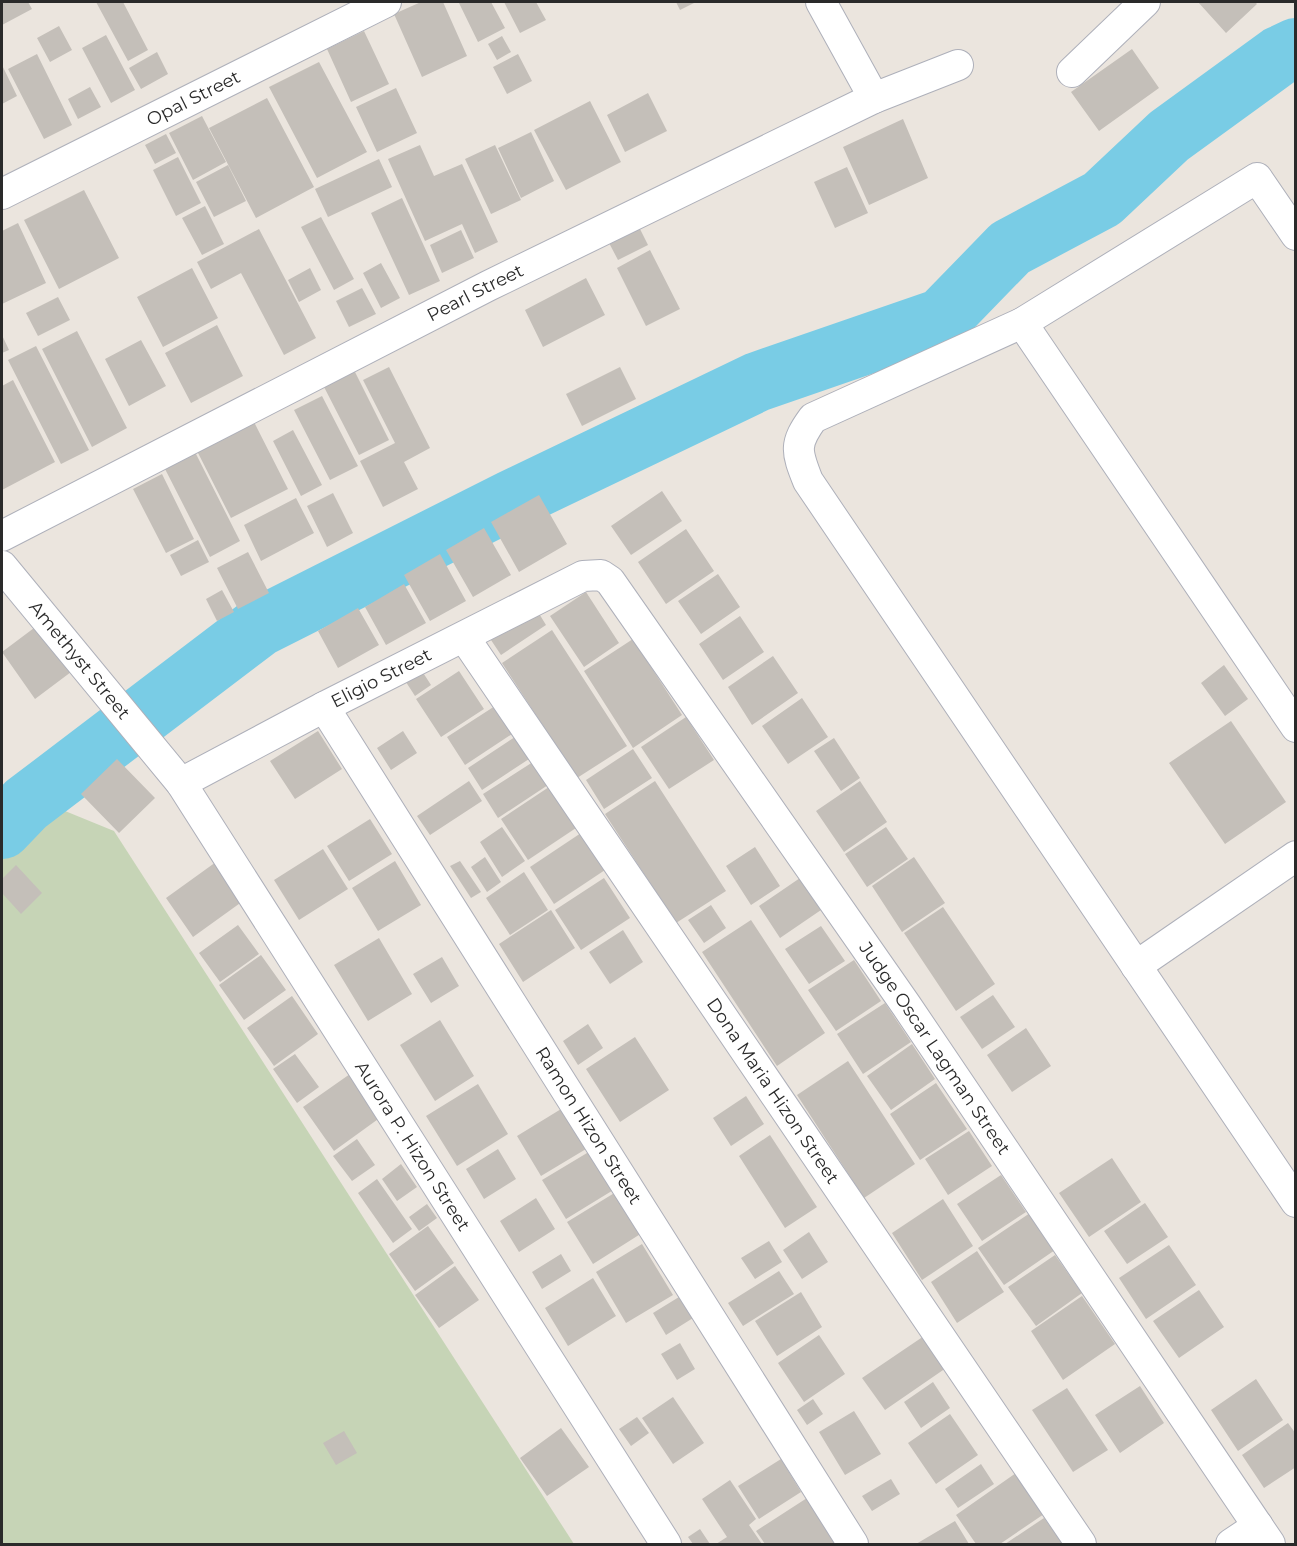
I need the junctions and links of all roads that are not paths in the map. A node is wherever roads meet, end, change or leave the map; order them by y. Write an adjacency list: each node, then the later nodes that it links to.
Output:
1 (386, 2): 7 (street, Opal Street)
2 (821, 2): 6 (street)
3 (1135, 5): 5 (street)
4 (958, 65): 6 (street, Pearl Street)
5 (1072, 72)
6 (874, 98): 10 (street, Pearl Street)
7 (2, 194)
8 (1296, 235): 9 (street)
9 (1022, 323): 15 (street); 19 (street)
10 (2, 536)
11 (2, 566): 16 (street, Amethyst Street)
12 (583, 576): 13 (street, Eligio Street); 21 (street, Judge Oscar Lagman Street)
13 (464, 637): 14 (street, Eligio Street); 24 (street, Dona Maria Hizon Street)
14 (324, 707): 17 (street, Eligio Street); 23 (street, Ramon Hizon Street)
15 (1296, 727)
16 (155, 753): 17 (street, Aurora P. Hizon Street)
17 (181, 783): 22 (street, Aurora P. Hizon Street)
18 (1296, 856): 19 (street)
19 (1136, 966): 20 (street)
20 (1296, 1202)
21 (1264, 1535): 25 (street)
22 (666, 1545)
23 (853, 1545)
24 (1081, 1545)
25 (1231, 1545)

